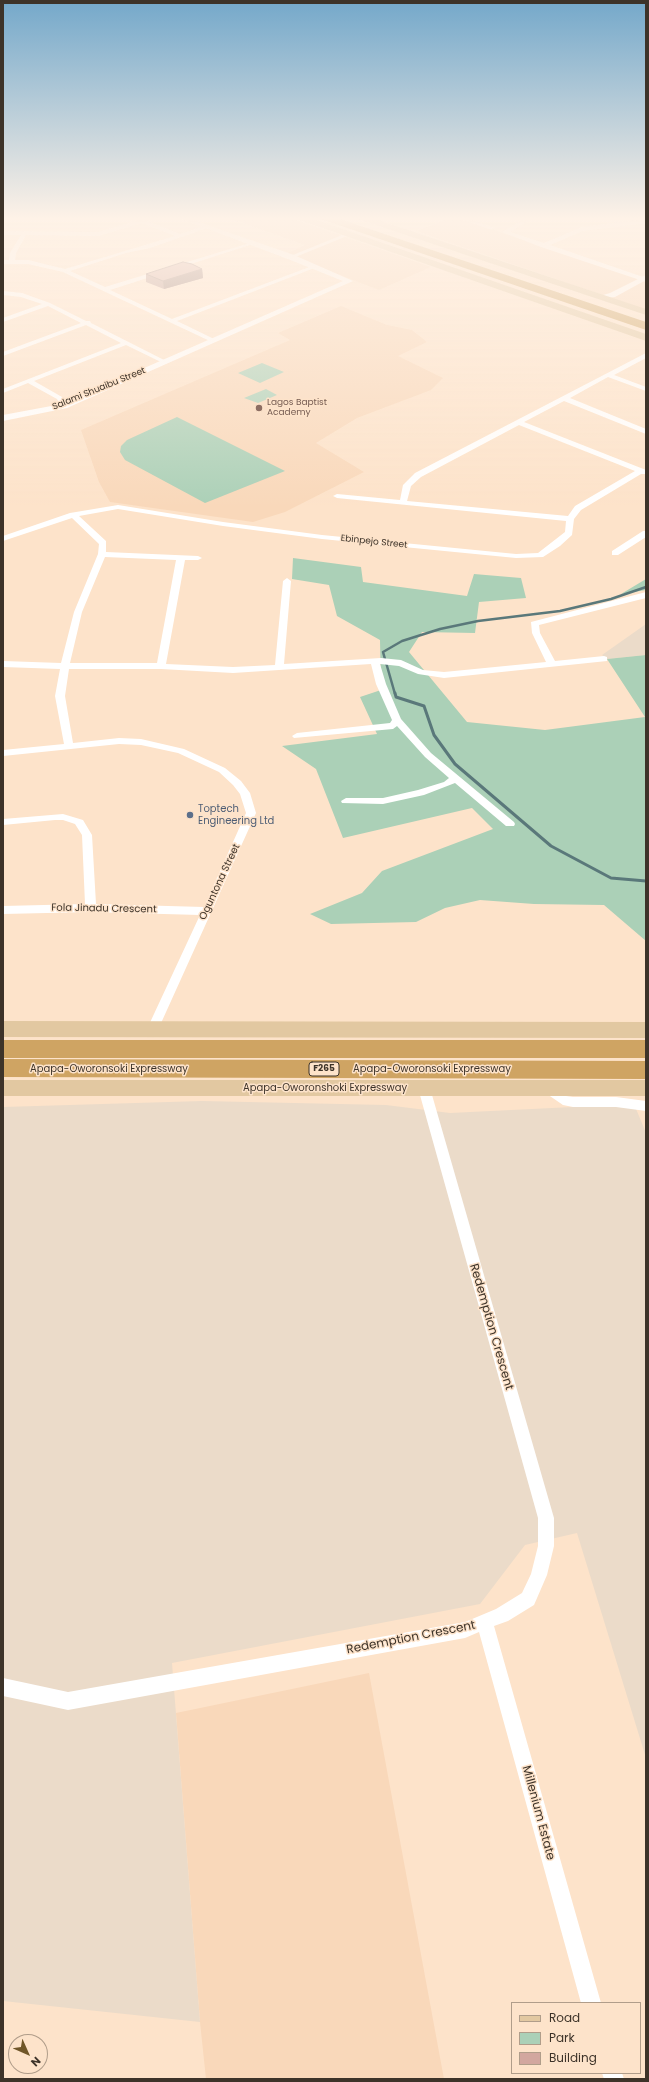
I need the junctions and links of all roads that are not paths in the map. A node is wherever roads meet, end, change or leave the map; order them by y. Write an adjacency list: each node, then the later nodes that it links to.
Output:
1 (19, 314): 9 (street)
2 (71, 314): 12 (street)
3 (156, 314): 11 (street)
4 (189, 314): 11 (street)
5 (274, 314): 15 (street, Salami Shuaibu Street)
6 (578, 314): 14 (main road)
7 (611, 314): 13 (highway)
8 (629, 314): 10 (highway)
9 (3, 320)
10 (646, 320)
11 (171, 321): 15 (street)
12 (88, 322): 16 (street); 17 (street)
13 (646, 326)
14 (646, 338)
15 (212, 340): 19 (street, Salami Shuaibu Street)
16 (126, 343): 19 (street); 21 (street)
17 (3, 354)
18 (646, 355): 20 (street)
19 (165, 362): 25 (street, Salami Shuaibu Street)
20 (608, 375): 22 (street); 24 (street)
21 (29, 381): 23 (street); 25 (street)
22 (646, 389)
23 (3, 391)
24 (564, 398): 27 (street); 28 (street)
25 (64, 406): 26 (street, Salami Shuaibu Street)
26 (3, 418)
27 (518, 422): 29 (street); 31 (street)
28 (646, 432)
29 (643, 472): 33 (street, Ebinpejo Street)
30 (337, 496): 31 (street)
31 (403, 502): 33 (street)
32 (73, 515): 33 (street, Ebinpejo Street); 35 (street, Ebinpejo Street); 37 (street)
33 (570, 519)
34 (646, 533): 36 (street)
35 (3, 539)
36 (615, 553)
37 (102, 554): 38 (street); 46 (street)
38 (181, 557): 39 (street); 47 (street)
39 (198, 558)
40 (287, 581): 48 (street)
41 (646, 594): 45 (street)
42 (604, 660): 45 (street)
43 (378, 661): 45 (street); 48 (street); 49 (street)
44 (3, 664): 46 (street)
45 (552, 664)
46 (65, 665): 47 (street); 51 (street)
47 (161, 666): 48 (street)
48 (279, 666)
49 (397, 720): 50 (street); 53 (street)
50 (297, 736)
51 (69, 746): 52 (street, Oguntona Street); 59 (street, Oguntona Street)
52 (3, 752)
53 (456, 778): 54 (street); 56 (street)
54 (346, 801)
55 (3, 822): 57 (street)
56 (510, 824)
57 (91, 908): 58 (street, Fola Jinadu Crescent); 59 (street, Fola Jinadu Crescent)
58 (3, 910)
59 (206, 911): 61 (street, Oguntona Street)
60 (3, 1029): 61 (main road)
61 (153, 1029): 62 (main road)
62 (646, 1030)
63 (3, 1049): 64 (highway, Apapa-Oworonsoki Expressway / F265)
64 (646, 1049)
65 (3, 1068): 66 (highway, Apapa-Oworonsoki Expressway / F265)
66 (646, 1070)
67 (3, 1088): 68 (main road, Apapa-Oworonshoki Expressway)
68 (424, 1088): 69 (main road, Apapa-Oworonshoki Expressway); 72 (street, Redemption Crescent)
69 (548, 1088): 70 (main road, Apapa-Oworonshoki Expressway); 71 (street)
70 (646, 1088)
71 (646, 1106)
72 (485, 1623): 73 (street, Redemption Crescent); 74 (street, Millenium Estate)
73 (3, 1687)
74 (590, 2002)

